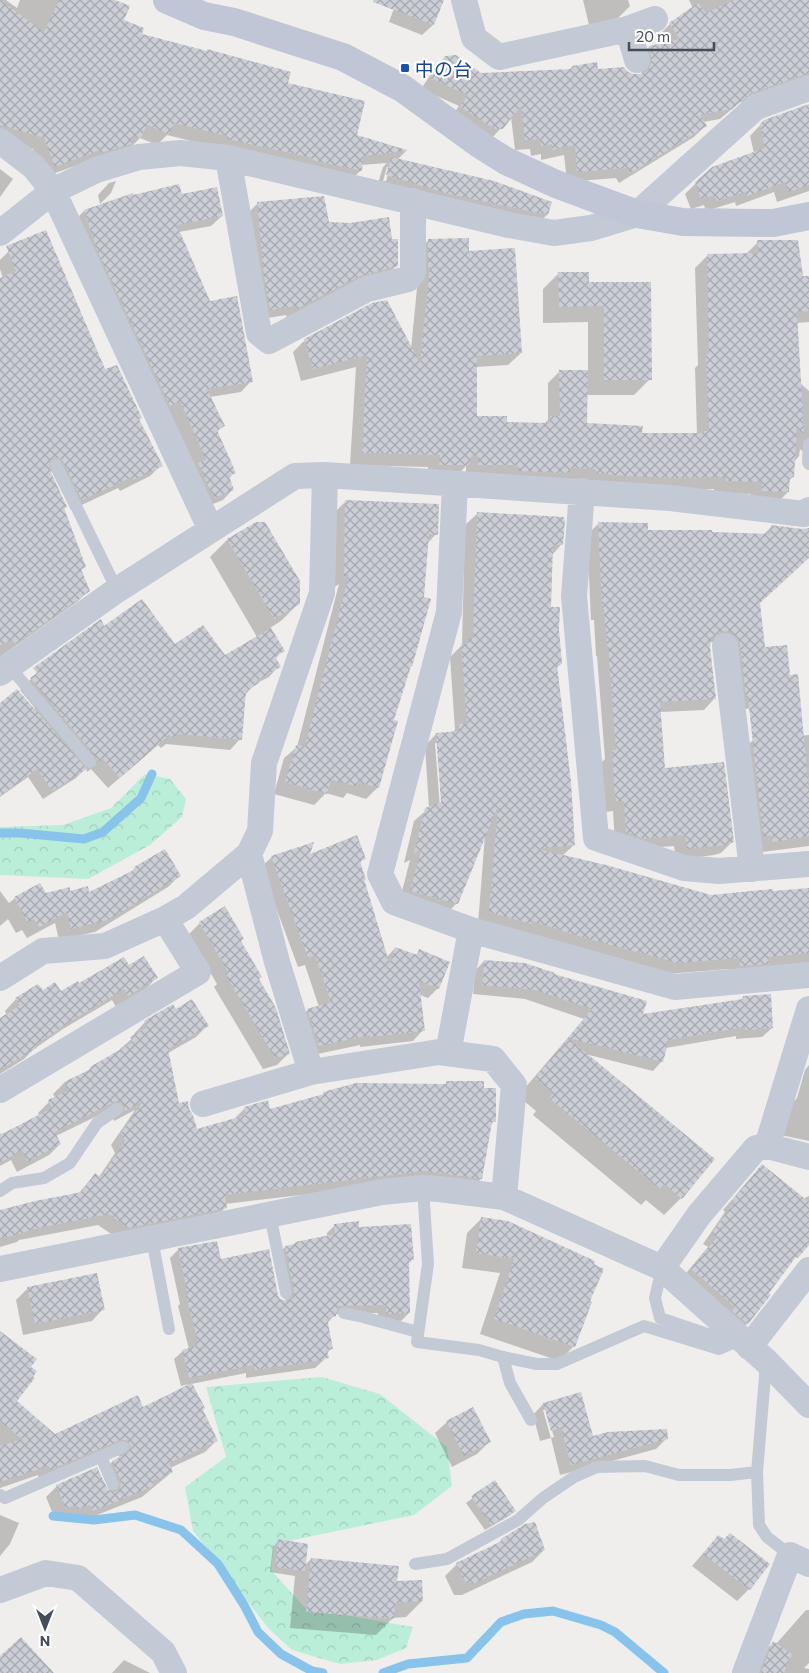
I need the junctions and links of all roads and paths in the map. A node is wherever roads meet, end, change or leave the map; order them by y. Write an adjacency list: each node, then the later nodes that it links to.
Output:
1 (167, 0): 11 (street)
2 (464, 0): 4 (street)
3 (655, 19): 4 (street)
4 (628, 29): 5 (street)
5 (637, 60)
6 (809, 88): 11 (street)
7 (0, 141): 9 (street)
8 (228, 158): 9 (street); 10 (street); 10 (street)
9 (53, 191): 13 (street); 21 (street)
10 (414, 201): 11 (street)
11 (637, 214): 12 (street)
12 (809, 216)
13 (0, 233)
14 (809, 444): 15 (lane)
15 (809, 464)
16 (56, 465): 22 (lane)
17 (325, 475): 18 (street); 21 (street); 26 (street)
18 (455, 484): 19 (street); 30 (street)
19 (582, 491): 20 (street); 28 (street)
20 (809, 510)
21 (211, 530): 22 (street)
22 (117, 590): 24 (street)
23 (725, 646): 28 (street)
24 (5, 669): 25 (lane)
25 (90, 762)
26 (249, 854): 29 (street); 36 (street)
27 (809, 864): 28 (street)
28 (752, 868)
29 (165, 919): 32 (street); 37 (street)
30 (471, 930): 31 (street); 35 (street)
31 (809, 975)
32 (0, 978)
33 (809, 1009): 34 (street)
34 (805, 1037): 40 (street)
35 (448, 1053): 36 (street); 44 (street)
36 (311, 1072): 38 (street)
37 (0, 1090)
38 (203, 1104)
39 (117, 1109): 43 (lane)
40 (767, 1146): 41 (street); 47 (street)
41 (809, 1157)
42 (423, 1188): 44 (street); 45 (street); 55 (lane)
43 (0, 1191)
44 (504, 1197): 47 (street)
45 (270, 1215): 46 (street); 50 (lane)
46 (152, 1240): 48 (street); 54 (lane)
47 (662, 1268): 51 (lane); 56 (street)
48 (0, 1269)
49 (809, 1270): 56 (street)
50 (286, 1294)
51 (655, 1298): 53 (lane); 56 (lane)
52 (344, 1313): 55 (lane)
53 (644, 1326): 56 (lane); 57 (lane)
54 (169, 1329)
55 (418, 1332): 57 (lane)
56 (750, 1350): 58 (street); 62 (lane)
57 (503, 1357): 59 (lane)
58 (809, 1404)
59 (531, 1420)
60 (123, 1448): 61 (lane)
61 (100, 1457): 63 (lane); 64 (lane)
62 (757, 1472): 65 (lane); 66 (lane)
63 (113, 1484)
64 (0, 1495)
65 (800, 1559): 69 (street)
66 (415, 1564)
67 (0, 1590): 68 (street)
68 (174, 1673)
69 (745, 1673)

